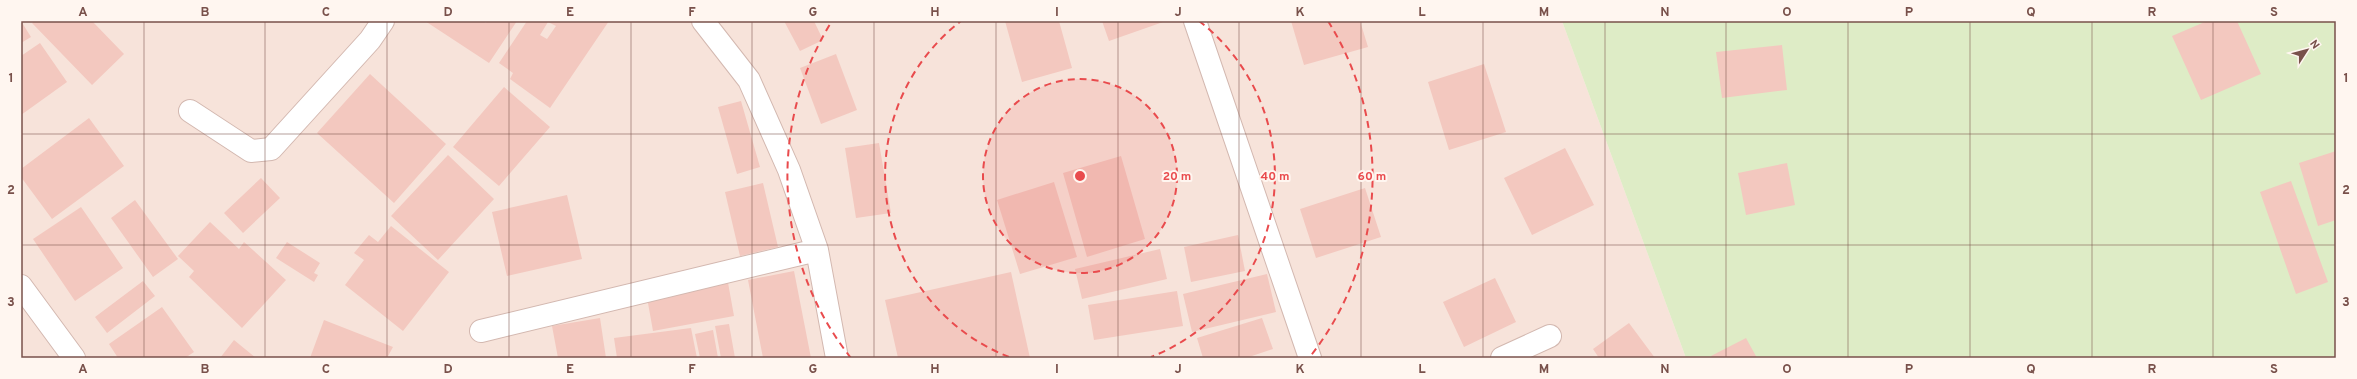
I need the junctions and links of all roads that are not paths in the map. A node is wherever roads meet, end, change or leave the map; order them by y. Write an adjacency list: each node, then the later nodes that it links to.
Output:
1 (383, 21): 4 (street)
2 (703, 21): 5 (street)
3 (1196, 21): 11 (street)
4 (190, 111)
5 (816, 250): 7 (street); 10 (street)
6 (21, 286): 9 (street)
7 (480, 331)
8 (1550, 336): 12 (street)
9 (74, 358)
10 (837, 358)
11 (1310, 358)
12 (1502, 358)

